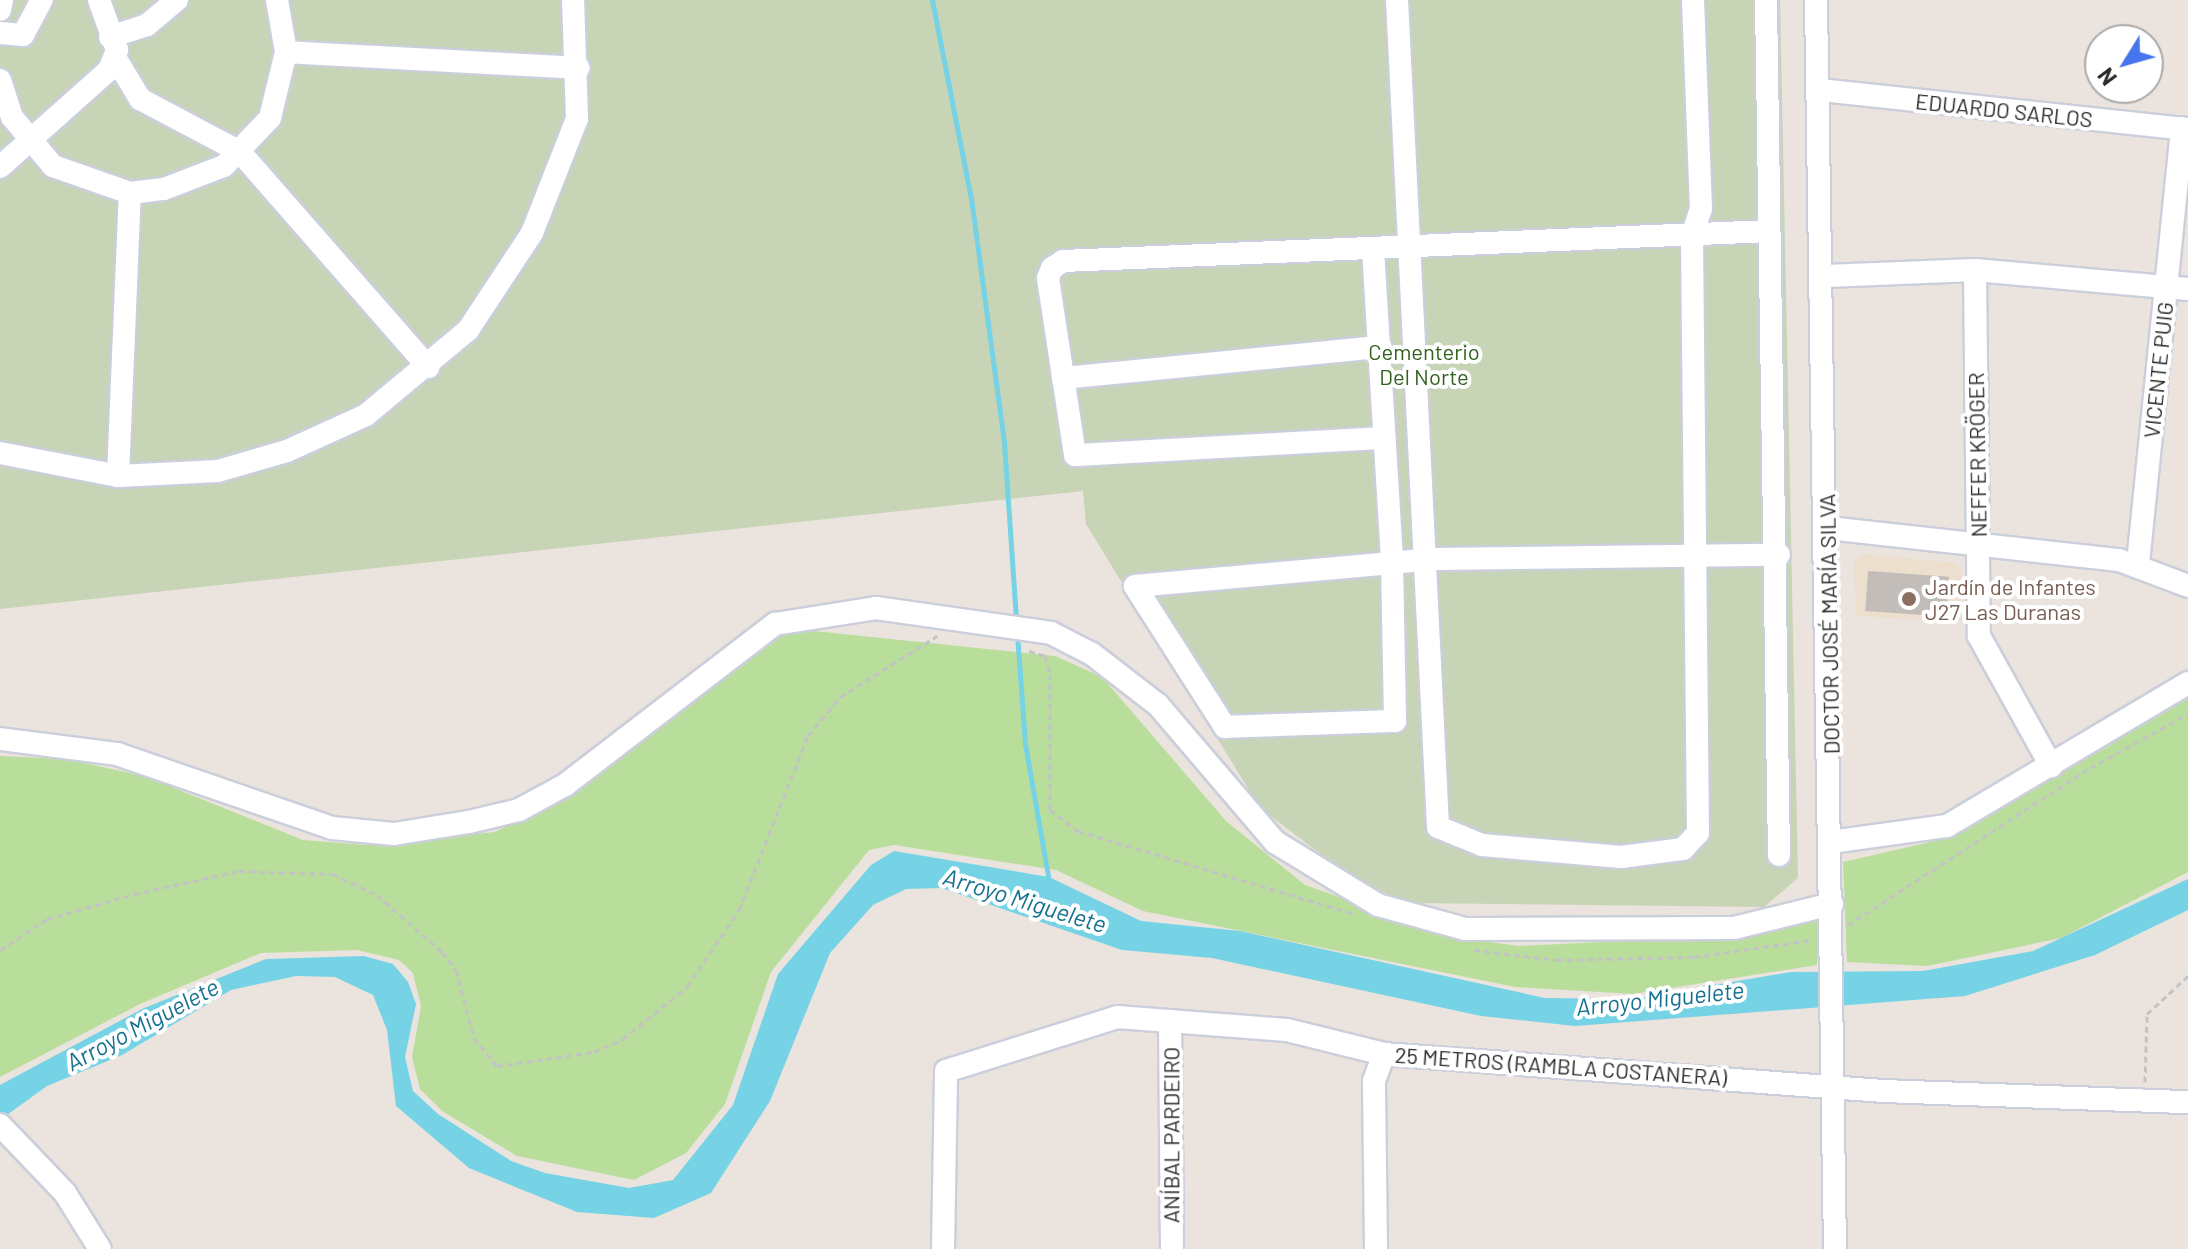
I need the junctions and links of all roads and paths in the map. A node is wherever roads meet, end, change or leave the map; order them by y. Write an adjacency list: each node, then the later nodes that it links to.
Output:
1 (2, 0): 11 (street)
2 (42, 0): 12 (street)
3 (99, 0): 13 (street)
4 (177, 0): 13 (street)
5 (277, 0): 14 (street)
6 (573, 0): 16 (street)
7 (1397, 0): 26 (street)
8 (1693, 0): 25 (street)
9 (1766, 0): 24 (street)
10 (1816, 0): 18 (street, DOCTOR JOSÉ MARÍA SILVA)
11 (0, 10)
12 (0, 33)
13 (110, 37): 15 (street)
14 (286, 52): 16 (street); 21 (street)
15 (116, 59): 20 (street); 21 (street)
16 (579, 68): 32 (street)
17 (0, 80): 20 (street)
18 (1821, 90): 19 (street, EDUARDO SARLOS); 29 (street, DOCTOR JOSÉ MARÍA SILVA)
19 (2185, 128): 30 (street, VICENTE PUIG)
20 (29, 141): 22 (street); 23 (street)
21 (240, 152): 23 (street); 32 (street)
22 (0, 167)
23 (130, 193): 36 (street)
24 (1769, 231): 25 (street); 40 (street)
25 (1692, 236): 26 (street); 39 (street)
26 (1407, 248): 27 (street); 41 (street)
27 (1373, 249): 31 (street); 33 (street)
28 (1975, 270): 29 (street); 30 (street); 38 (street, NEFFER KRÖGER)
29 (1826, 276): 37 (street, DOCTOR JOSÉ MARÍA SILVA)
30 (2178, 288): 43 (street, VICENTE PUIG)
31 (1380, 347): 33 (street); 34 (street)
32 (428, 367): 36 (street)
33 (1063, 378): 34 (street)
34 (1382, 438): 42 (street)
35 (0, 453): 36 (street)
36 (118, 476)
37 (1828, 528): 38 (street); 49 (street, DOCTOR JOSÉ MARÍA SILVA)
38 (1978, 541): 43 (street); 48 (street, NEFFER KRÖGER)
39 (1698, 553): 40 (street); 41 (street); 41 (street)
40 (1779, 555): 50 (street)
41 (1428, 559): 42 (street)
42 (1392, 563): 42 (street)
43 (2138, 563): 44 (street)
44 (2188, 586)
45 (960, 626): 47 (street); 51 (street); 52 (path)
46 (2188, 683): 48 (street)
47 (0, 739)
48 (2051, 766): 49 (street)
49 (1831, 842): 51 (street, DOCTOR JOSÉ MARÍA SILVA)
50 (1779, 855)
51 (1832, 904): 56 (street, DOCTOR JOSÉ MARÍA SILVA)
52 (0, 950)
53 (2188, 976): 57 (path)
54 (1170, 1021): 55 (street, 25 METROS (RAMBLA COSTANERA)); 61 (street, 25 METROS (RAMBLA COSTANERA)); 62 (street, ANÍBAL PARDEIRO)
55 (1384, 1054): 56 (street, 25 METROS (RAMBLA COSTANERA)); 63 (street)
56 (1833, 1083): 57 (street, 25 METROS (RAMBLA COSTANERA)); 64 (street, DOCTOR JOSÉ MARÍA SILVA)
57 (2144, 1098): 58 (street, 25 METROS (RAMBLA COSTANERA))
58 (2188, 1102)
59 (0, 1125): 60 (street)
60 (100, 1249)
61 (943, 1249)
62 (1172, 1249)
63 (1376, 1249)
64 (1835, 1249)

